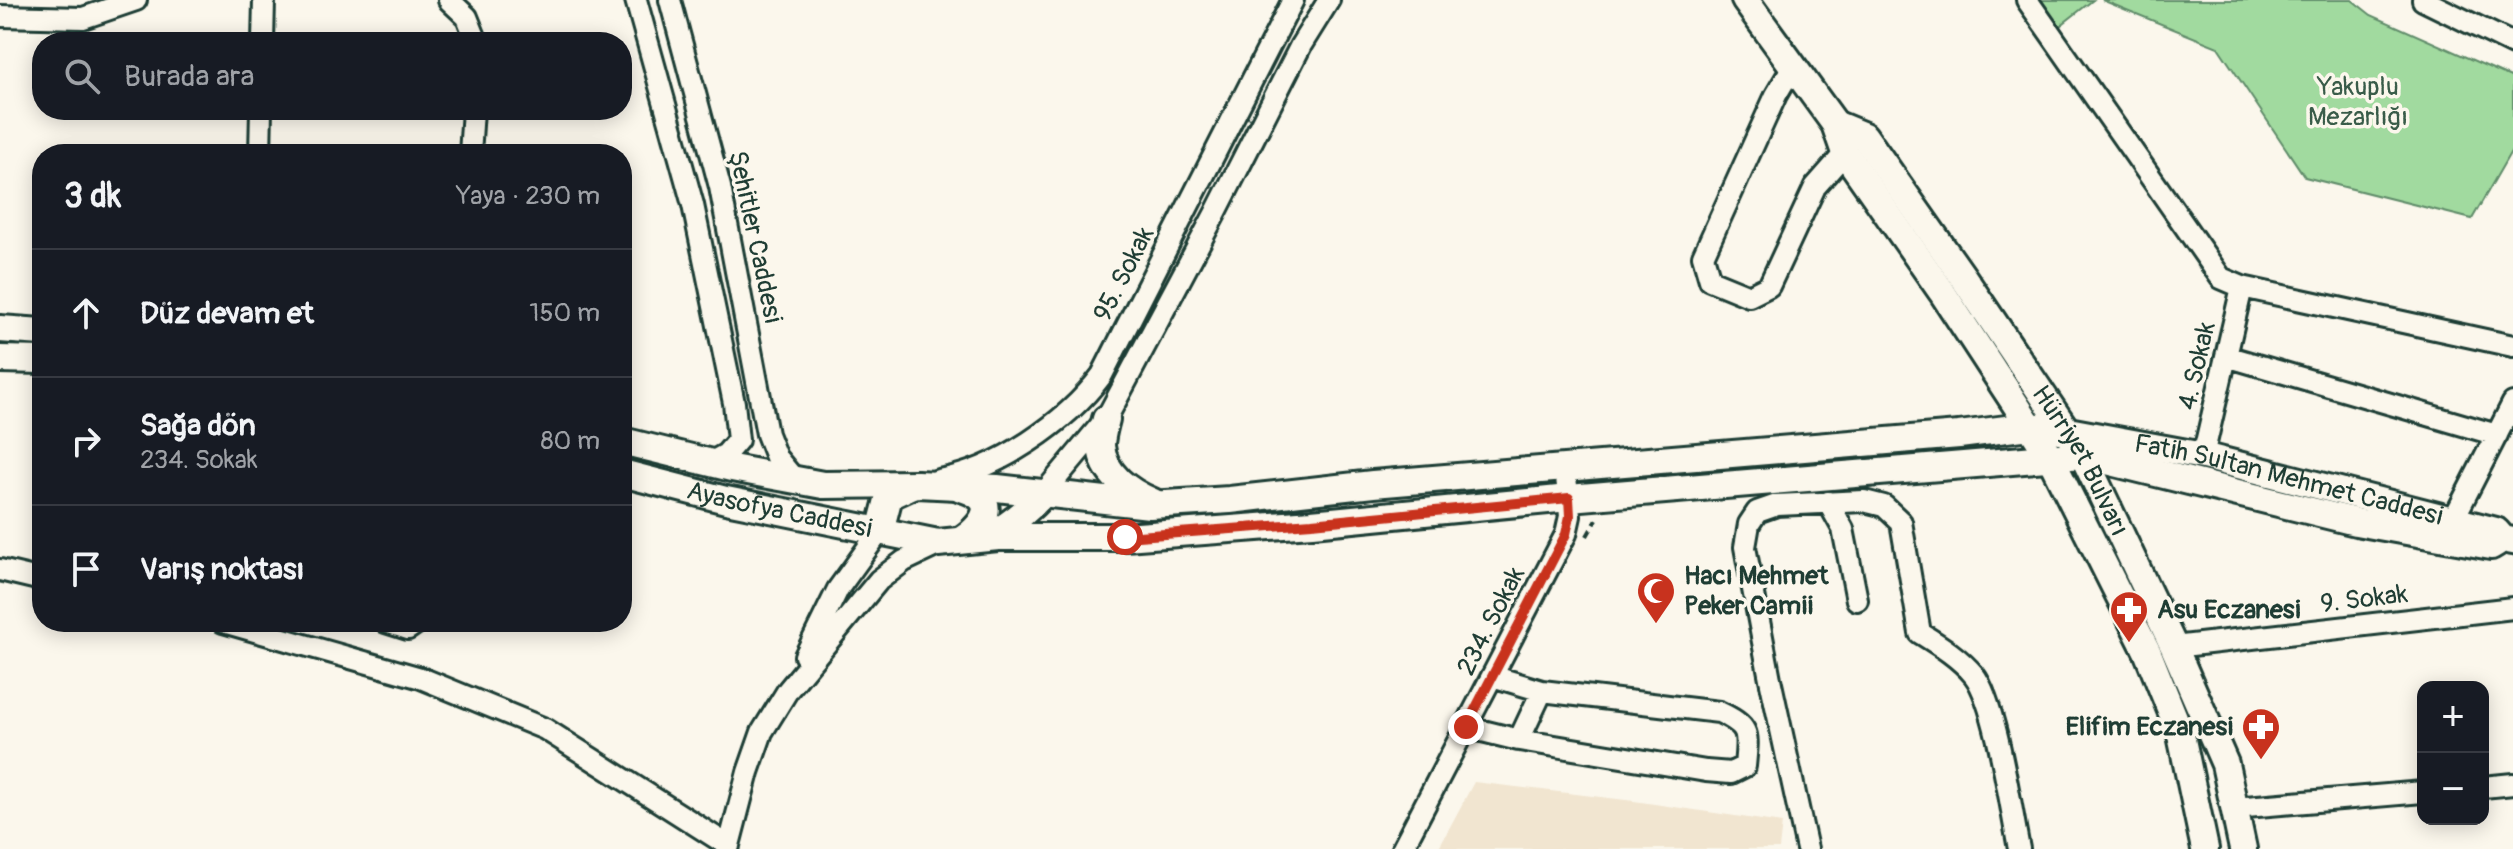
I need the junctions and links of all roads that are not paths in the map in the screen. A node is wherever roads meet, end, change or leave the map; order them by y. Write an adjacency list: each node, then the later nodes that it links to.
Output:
1 (136, 0): 12 (street)
2 (264, 0): 15 (street)
3 (449, 0): 16 (street)
4 (636, 0): 29 (street, Şehitler Caddesi)
5 (1293, 0): 18 (street, 95. Sokak)
6 (1329, 0): 20 (street, 95. Sokak)
7 (1745, 0): 19 (main road, Hürriyet Bulvarı)
8 (2027, 0): 27 (street)
9 (2423, 0): 17 (street)
10 (2452, 0): 14 (street)
11 (678, 2): 28 (street, Şehitler Caddesi)
12 (83, 9): 13 (street)
13 (0, 16)
14 (2513, 29)
15 (263, 32)
16 (473, 32)
17 (2513, 44)
18 (1262, 58): 20 (street); 49 (street, 95. Sokak)
19 (1793, 66): 23 (main road, Hürriyet Bulvarı); 26 (street)
20 (1287, 72): 37 (street, 95. Sokak)
21 (261, 120): 24 (street)
22 (472, 120): 25 (street)
23 (1835, 124): 26 (main road, Hürriyet Bulvarı); 39 (main road, Hürriyet Bulvarı)
24 (260, 144)
25 (471, 144)
26 (1845, 153): 38 (main road, Hürriyet Bulvarı)
27 (2242, 287): 32 (street); 33 (street, 4. Sokak)
28 (742, 302): 29 (street); 48 (street, Şehitler Caddesi)
29 (716, 312): 45 (street, Şehitler Caddesi)
30 (0, 329): 31 (main road)
31 (32, 331)
32 (2513, 346)
33 (2226, 356): 40 (street); 43 (street, 4. Sokak)
34 (0, 359): 35 (main road)
35 (32, 360)
36 (2513, 403): 40 (street)
37 (1106, 419): 51 (street, 95. Sokak); 54 (main road)
38 (2030, 426): 39 (main road, Fatih Sultan Mehmet Caddesi); 44 (main road, Hürriyet Bulvarı); 46 (main road, Fatih Sultan Mehmet Caddesi)
39 (2068, 431): 42 (main road, Hürriyet Bulvarı); 43 (main road, Fatih Sultan Mehmet Caddesi)
40 (2497, 435): 55 (street)
41 (632, 444): 45 (main road, Fatih Sultan Mehmet Caddesi)
42 (2083, 455): 44 (main road, Fatih Sultan Mehmet Caddesi); 58 (main road, Fatih Sultan Mehmet Caddesi); 64 (main road, Hürriyet Bulvarı)
43 (2203, 456): 55 (main road, Fatih Sultan Mehmet Caddesi)
44 (2050, 457): 52 (main road, Fatih Sultan Mehmet Caddesi); 78 (main road, Hürriyet Bulvarı)
45 (710, 463): 48 (main road, Fatih Sultan Mehmet Caddesi)
46 (1565, 467): 52 (street, 234. Sokak); 54 (main road, Fatih Sultan Mehmet Caddesi)
47 (632, 476): 56 (main road, Ayasofya Caddesi)
48 (795, 480): 49 (main road, Fatih Sultan Mehmet Caddesi)
49 (917, 484): 50 (main road, Fatih Sultan Mehmet Caddesi); 56 (main road)
50 (949, 485): 51 (main road, Fatih Sultan Mehmet Caddesi); 57 (main road)
51 (1044, 493): 54 (main road, Fatih Sultan Mehmet Caddesi); 57 (main road)
52 (1569, 498): 57 (main road, Ayasofya Caddesi); 65 (street, 234. Sokak)
53 (1828, 502): 61 (street); 76 (street); 77 (street)
54 (1160, 504)
55 (2453, 520): 58 (main road, Fatih Sultan Mehmet Caddesi)
56 (880, 531): 57 (main road, Ayasofya Caddesi); 66 (street)
57 (958, 540): 66 (street)
58 (2508, 540)
59 (0, 570): 60 (street)
60 (32, 578)
61 (1857, 600)
62 (2513, 608): 64 (street, 9. Sokak)
63 (292, 632): 74 (street)
64 (2174, 647): 73 (main road, Hürriyet Bulvarı)
65 (1492, 676): 67 (street); 68 (street, 234. Sokak)
66 (796, 678): 74 (street)
67 (1542, 691): 69 (street); 69 (street)
68 (1466, 727): 69 (street); 75 (street, 234. Sokak)
69 (1519, 740)
70 (2513, 784): 71 (street)
71 (2489, 786)
72 (2417, 793): 73 (street)
73 (2234, 808): 79 (main road, Hürriyet Bulvarı)
74 (729, 848)
75 (1402, 849)
76 (1807, 849)
77 (2019, 849)
78 (2205, 849)
79 (2243, 849)

